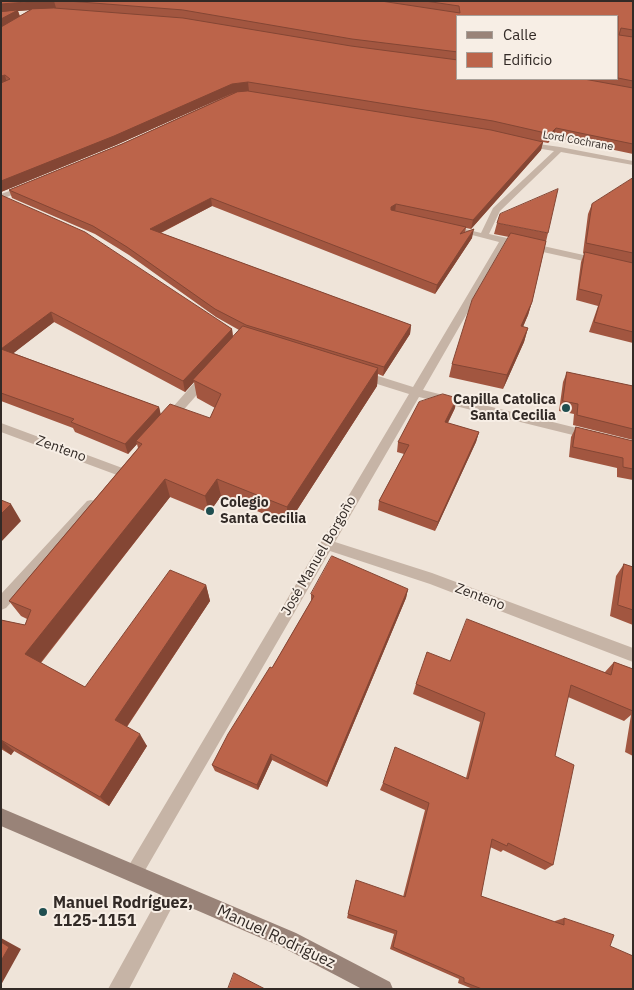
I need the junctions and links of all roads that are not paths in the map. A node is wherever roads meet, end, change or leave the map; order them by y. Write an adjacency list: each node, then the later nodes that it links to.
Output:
1 (522, 143): 2 (street, Lord Cochrane)
2 (560, 149): 3 (street, Lord Cochrane); 8 (street)
3 (631, 163)
4 (38, 182): 5 (street)
5 (1, 198): 6 (street)
6 (15, 206)
7 (448, 228): 8 (street)
8 (484, 235): 9 (street)
9 (505, 240): 10 (street); 13 (street, José Manuel Borgoño)
10 (633, 269)
11 (215, 368): 15 (street)
12 (352, 372): 13 (street)
13 (415, 392): 16 (street); 19 (street, José Manuel Borgoño)
14 (1, 427): 17 (street, Zenteno)
15 (161, 427)
16 (604, 439)
17 (121, 472)
18 (101, 494): 20 (street)
19 (326, 544): 21 (street, Zenteno); 23 (street, José Manuel Borgoño)
20 (1, 604)
21 (633, 655)
22 (1, 817): 23 (main road, Manuel Rodríguez)
23 (134, 873): 24 (main road, Manuel Rodríguez)
24 (172, 890): 25 (street); 26 (main road, Manuel Rodríguez)
25 (118, 989)
26 (383, 989)

